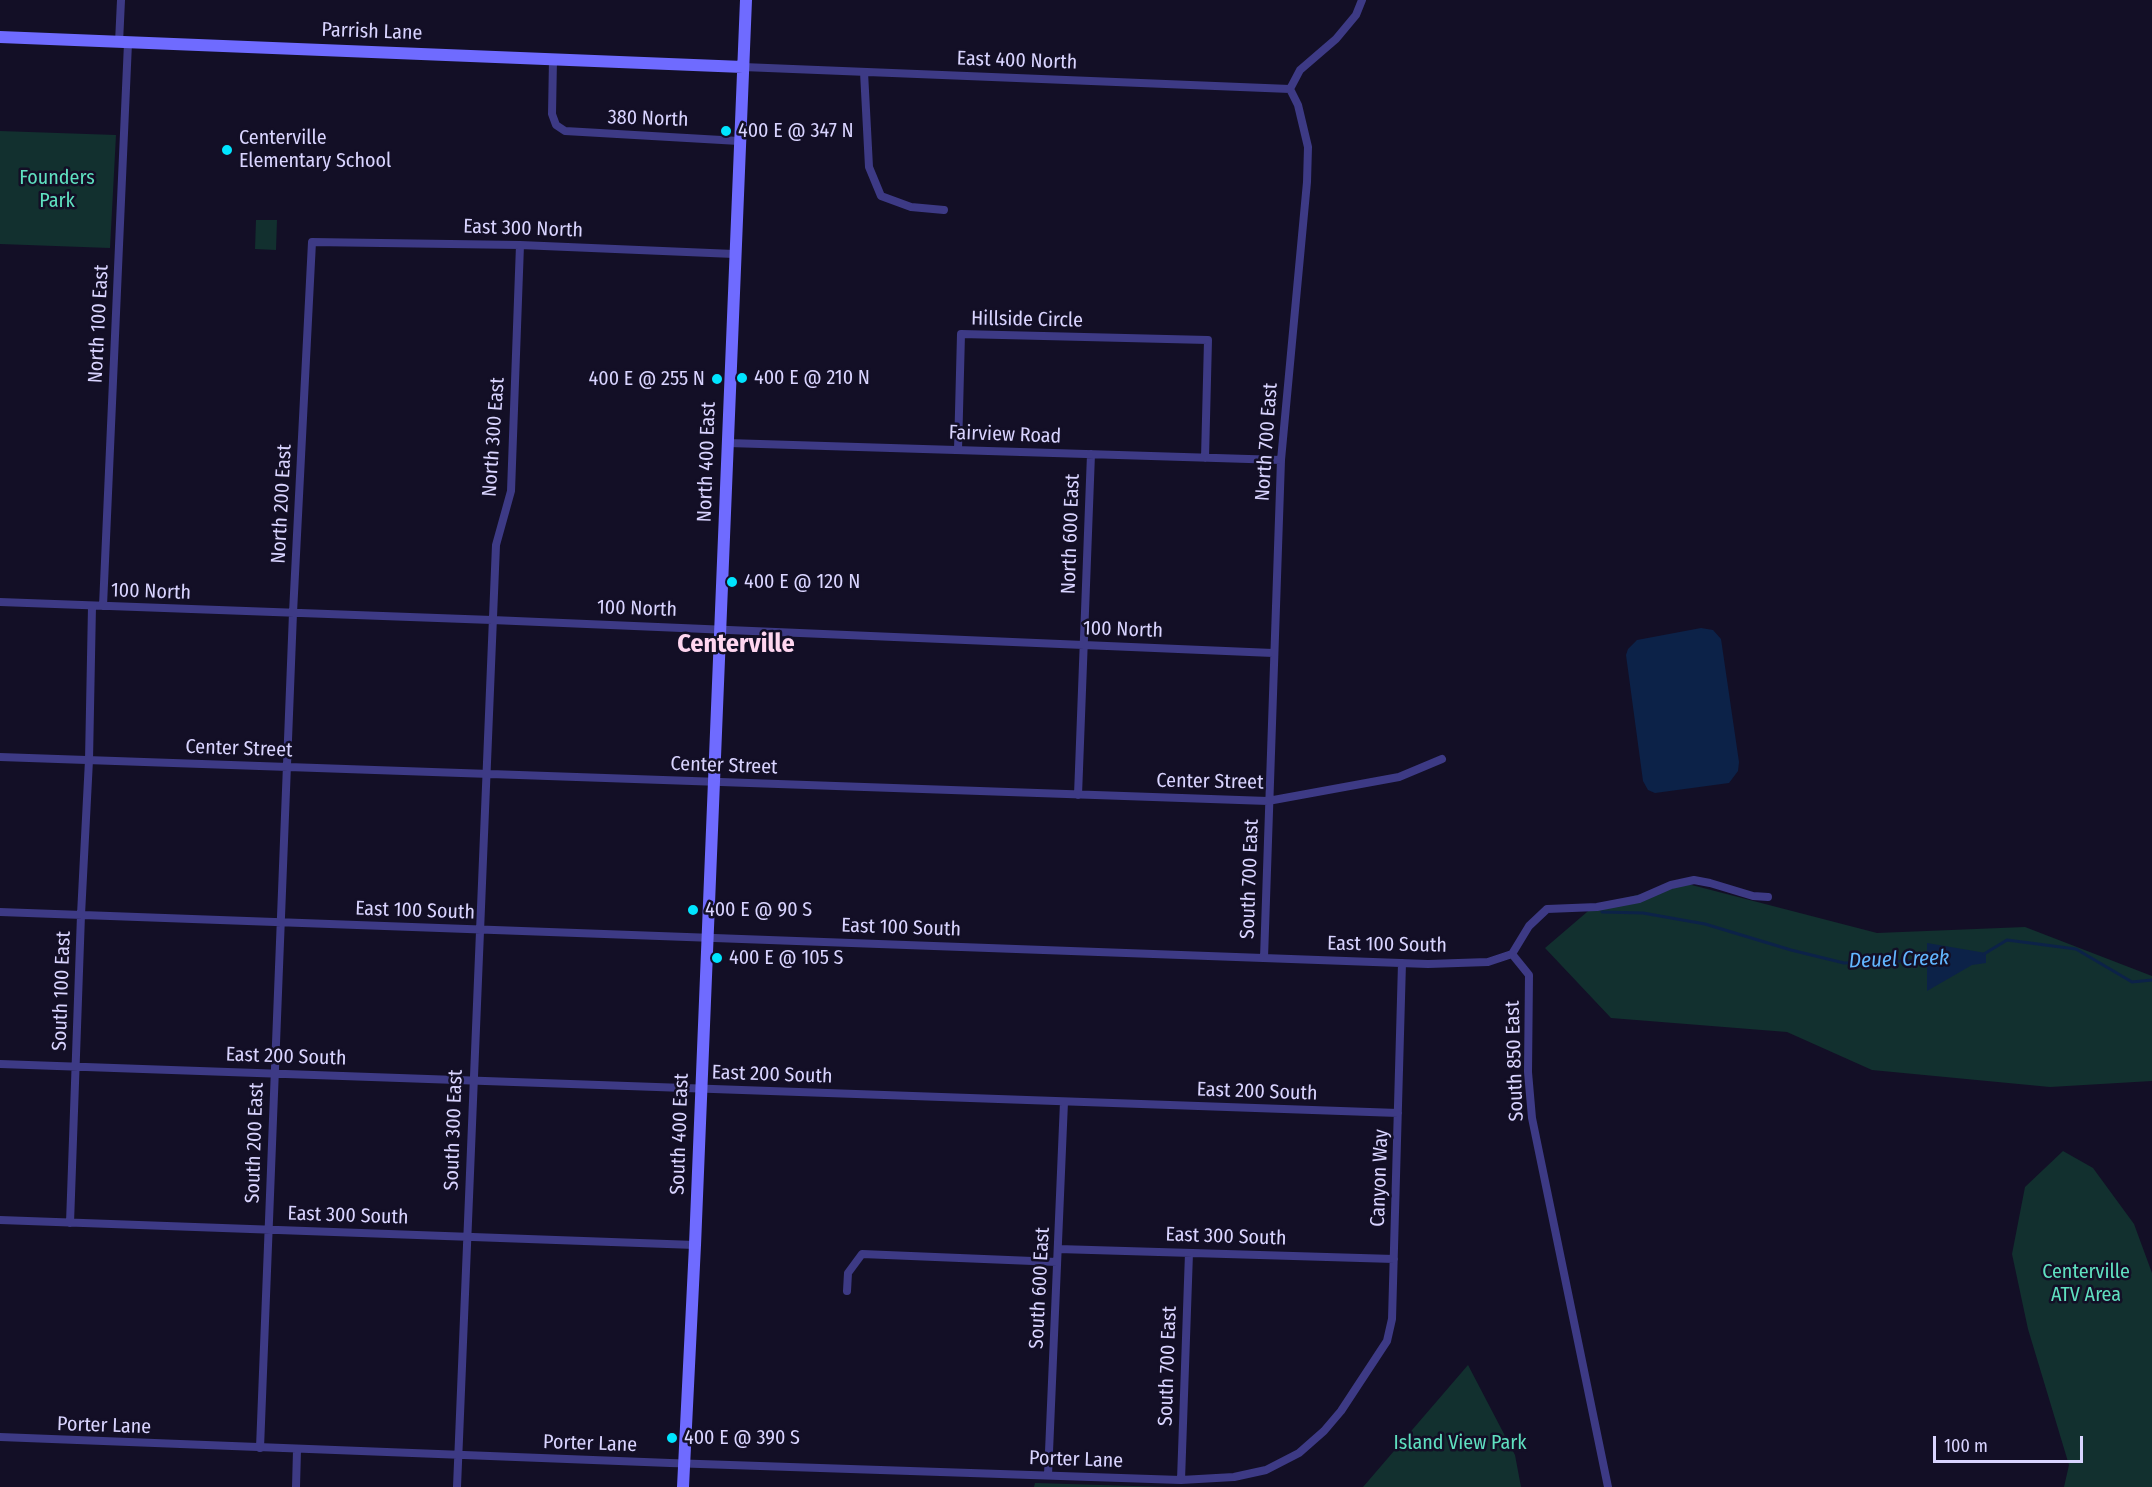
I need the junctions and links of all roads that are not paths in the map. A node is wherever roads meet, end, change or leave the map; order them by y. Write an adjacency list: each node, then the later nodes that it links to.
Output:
1 (121, 0): 5 (street, North 100 East)
2 (746, 0): 7 (street, North 400 East)
3 (1362, 0): 9 (street)
4 (0, 38): 5 (street, Parrish Lane)
5 (124, 43): 6 (street, Parrish Lane); 22 (street, North 100 East)
6 (553, 59): 7 (street, Parrish Lane); 10 (street, 380 North)
7 (743, 67): 8 (street, East 400 North); 10 (street, North 400 East)
8 (864, 72): 9 (street, East 400 North); 11 (street)
9 (1290, 89): 19 (street, North 700 East)
10 (739, 141): 14 (street, North 400 East)
11 (944, 210)
12 (312, 242): 13 (street, East 300 North); 23 (street, North 200 East)
13 (520, 245): 14 (street, East 300 North); 24 (street, North 300 East)
14 (734, 254): 15 (street, North 400 East)
15 (728, 443): 16 (street, Fairview Road); 25 (street, North 400 East)
16 (958, 450): 17 (street, Fairview Road); 18 (street, Hillside Circle)
17 (1091, 454): 18 (street, Fairview Road); 26 (street, North 600 East)
18 (1205, 458): 19 (street, Fairview Road)
19 (1281, 460): 27 (street, North 700 East)
20 (0, 602): 21 (street, 100 North)
21 (92, 606): 22 (street, 100 North); 30 (street)
22 (103, 606): 23 (street, 100 North)
23 (293, 613): 24 (street, 100 North); 31 (street, North 200 East)
24 (492, 620): 25 (street, 100 North); 32 (street, North 300 East)
25 (720, 629): 26 (street, 100 North); 33 (street, North 400 East)
26 (1084, 645): 27 (street, 100 North); 34 (street, North 600 East)
27 (1273, 653): 35 (street, North 700 East)
28 (0, 757): 30 (street, Center Street)
29 (1442, 759): 35 (street, Center Street)
30 (89, 760): 31 (street, Center Street); 38 (street, South 100 East)
31 (287, 767): 32 (street, Center Street); 39 (street, South 200 East)
32 (485, 774): 33 (street, Center Street); 40 (street, South 300 East)
33 (713, 782): 34 (street, Center Street); 41 (street, South 400 East)
34 (1078, 795): 35 (street, Center Street)
35 (1268, 801): 43 (street, South 700 East)
36 (1768, 897): 42 (street)
37 (0, 912): 38 (street, East 100 South)
38 (81, 915): 39 (street, East 100 South); 46 (street, South 100 East)
39 (281, 922): 40 (street, East 100 South); 47 (street, South 200 East)
40 (479, 930): 41 (street, East 100 South); 48 (street, South 300 East)
41 (708, 938): 43 (street, East 100 South); 49 (street, South 400 East)
42 (1512, 954): 44 (street, East 100 South); 75 (street, South 850 East)
43 (1264, 958): 44 (street, East 100 South)
44 (1402, 963): 51 (street, Canyon Way)
45 (0, 1064): 46 (street, East 200 South)
46 (75, 1066): 47 (street, East 200 South); 53 (street, South 100 East)
47 (275, 1074): 48 (street, East 200 South); 54 (street, South 200 East)
48 (473, 1080): 49 (street, East 200 South); 55 (street, South 300 East)
49 (701, 1089): 50 (street, East 200 South); 56 (street, South 400 East)
50 (1064, 1102): 51 (street, East 200 South); 57 (street, South 600 East)
51 (1398, 1113): 59 (street, Canyon Way)
52 (0, 1221): 53 (street, East 300 South)
53 (70, 1223): 54 (street, East 300 South)
54 (268, 1230): 55 (street, East 300 South); 64 (street, South 200 East)
55 (466, 1237): 56 (street, East 300 South); 66 (street, South 300 East)
56 (695, 1245): 67 (street, South 400 East)
57 (1058, 1249): 58 (street, East 300 South); 60 (street, South 600 East)
58 (1189, 1252): 59 (street, East 300 South); 70 (street, South 700 East)
59 (1394, 1258): 62 (street, Canyon Way)
60 (1057, 1262): 61 (street); 68 (street, South 600 East)
61 (847, 1291)
62 (1358, 1385): 69 (street, Porter Lane)
63 (0, 1437): 64 (street, Porter Lane)
64 (260, 1448): 65 (street, Porter Lane)
65 (297, 1450): 66 (street, Porter Lane); 71 (street)
66 (458, 1455): 67 (street, Porter Lane); 72 (street, South 300 East)
67 (684, 1464): 68 (street, Porter Lane); 73 (street, South 400 East)
68 (1048, 1475): 70 (street, Porter Lane)
69 (1203, 1479): 70 (street, Porter Lane); 74 (street)
70 (1181, 1480)
71 (296, 1487)
72 (457, 1487)
73 (683, 1487)
74 (1209, 1487)
75 (1608, 1487)

